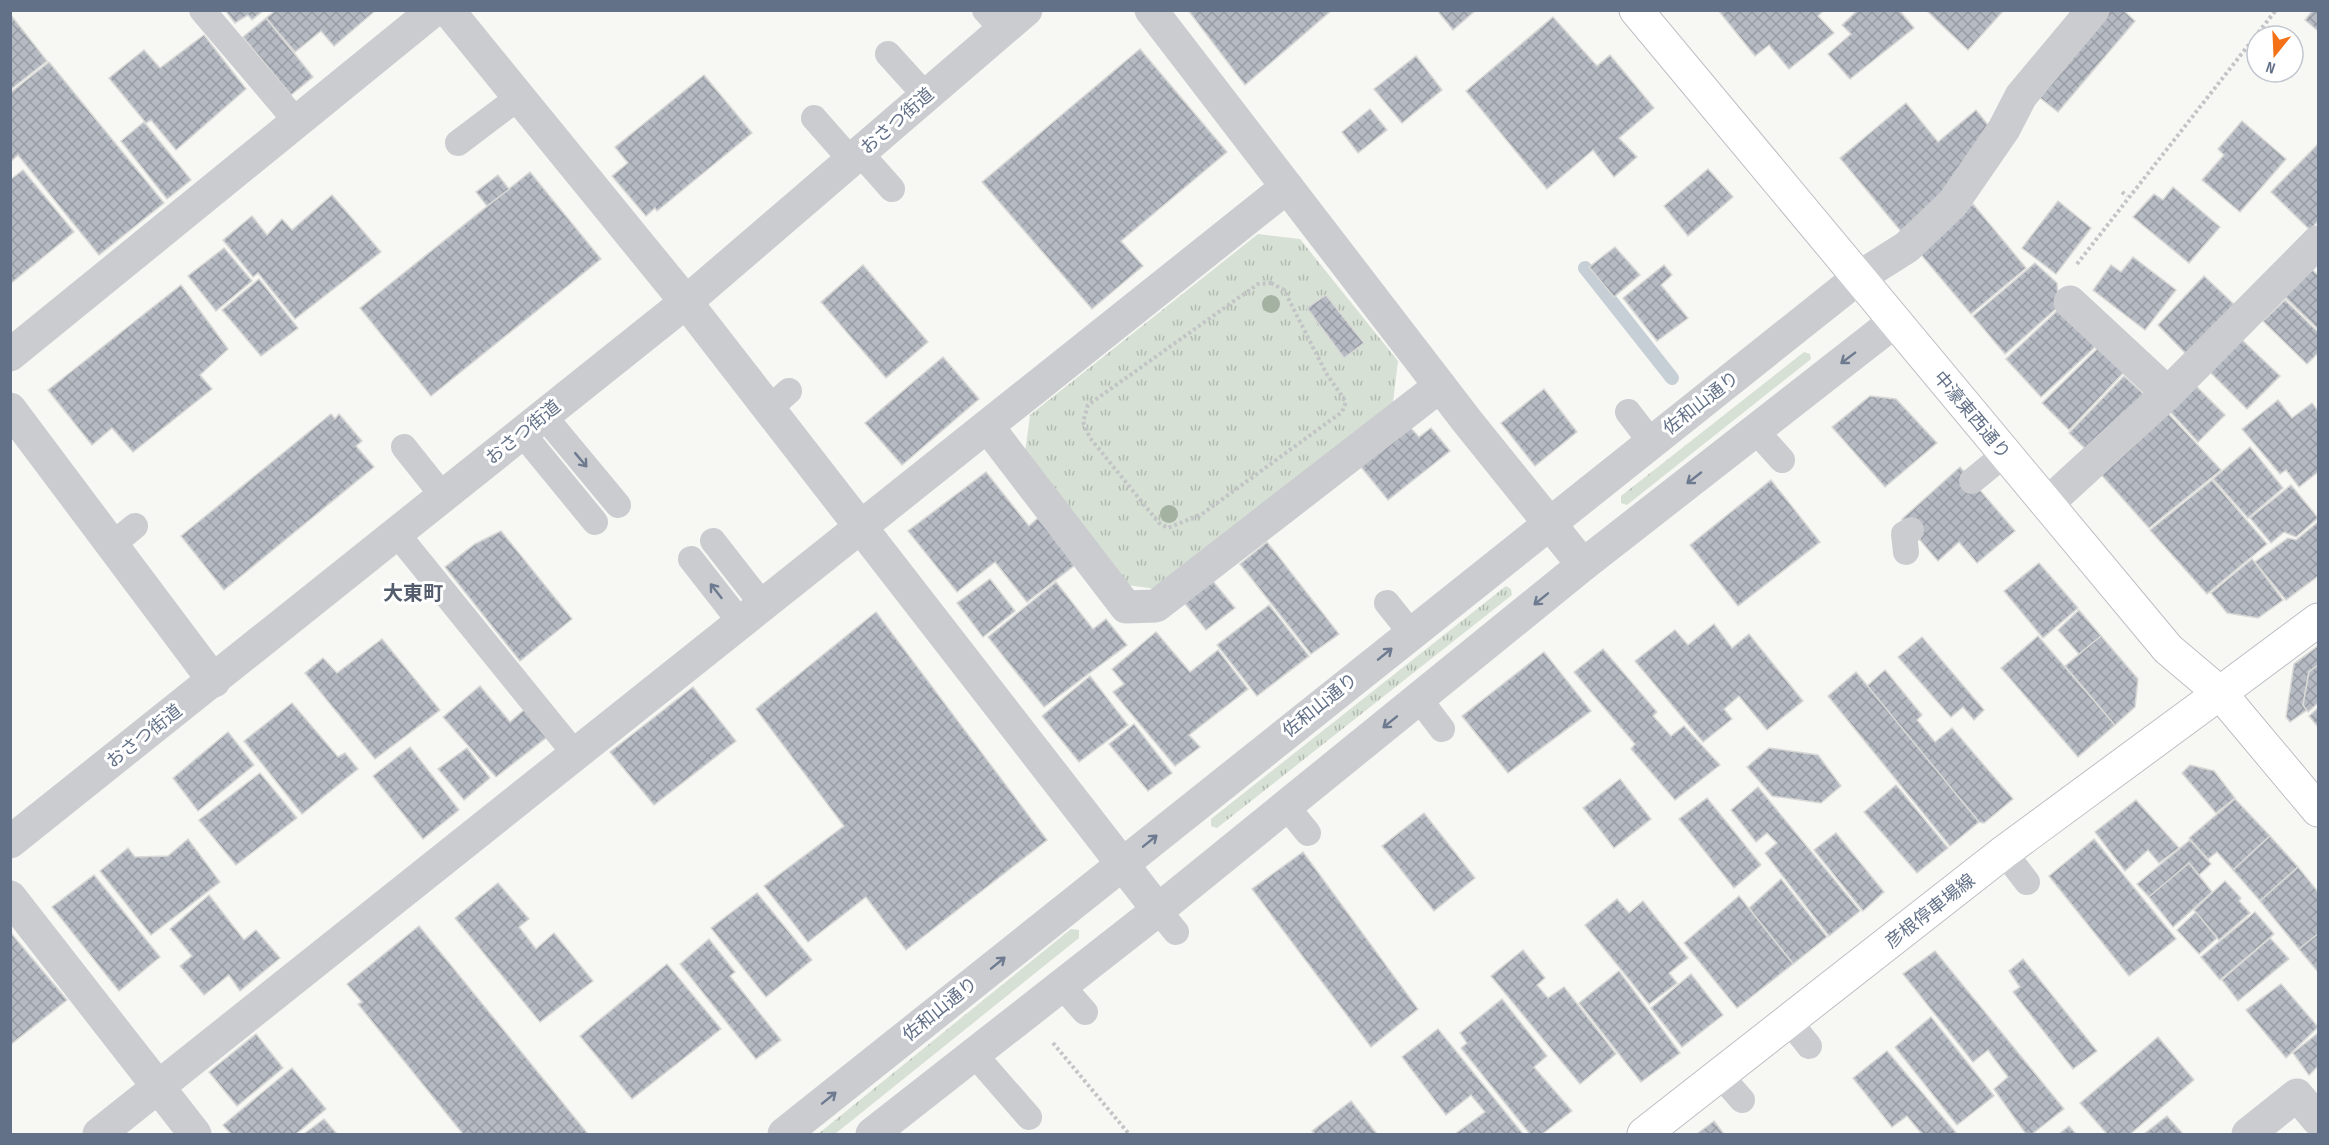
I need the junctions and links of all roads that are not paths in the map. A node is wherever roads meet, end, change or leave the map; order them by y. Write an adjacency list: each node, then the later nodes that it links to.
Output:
1 (202, 10): 12 (lane)
2 (434, 10): 12 (street)
3 (448, 10): 9 (street)
4 (1150, 10): 15 (street)
5 (2093, 10): 18 (street, 佐和山通り)
6 (1643, 13): 18 (main road, 中濠東西通り)
7 (1005, 17): 10 (street, おさつ街道)
8 (888, 54): 10 (lane)
9 (519, 86): 13 (lane); 19 (street)
10 (926, 96): 14 (street, おさつ街道)
11 (814, 118): 14 (lane)
12 (297, 122): 22 (street)
13 (458, 143)
14 (856, 156): 16 (lane); 19 (street, おさつ街道)
15 (1287, 187): 23 (street); 28 (street)
16 (892, 189)
17 (2319, 242): 24 (street)
18 (1858, 278): 21 (main road, 中濠東西通り); 30 (street, 佐和山通り)
19 (686, 302): 27 (street, おさつ街道); 40 (street)
20 (2070, 302): 24 (street)
21 (1894, 322): 29 (street, one-way to 29); 32 (main road, 中濠東西通り)
22 (10, 355)
23 (1440, 386): 28 (street); 39 (street)
24 (2168, 393): 37 (street)
25 (10, 409): 49 (street)
26 (1629, 412): 30 (lane)
27 (533, 424): 35 (street, おさつ街道); 36 (lane, one-way to 36); 38 (lane)
28 (988, 427): 40 (street)
29 (1755, 430): 33 (lane); 44 (street, one-way to 44)
30 (1651, 442): 39 (street, 佐和山通り)
31 (404, 447): 35 (lane)
32 (2005, 454): 34 (lane); 37 (main road, 中濠東西通り)
33 (1782, 460)
34 (1972, 481)
35 (443, 496): 41 (street, おさつ街道)
36 (618, 504)
37 (2047, 504): 50 (main road, 中濠東西通り)
38 (595, 522)
39 (1549, 523): 44 (street); 48 (street, 佐和山通り)
40 (860, 528): 46 (street); 59 (street)
41 (397, 534): 49 (street, おさつ街道); 53 (lane)
42 (713, 541): 46 (lane)
43 (691, 559): 46 (lane, one-way to 43)
44 (1583, 565): 51 (street, one-way to 51)
45 (1387, 603): 48 (lane)
46 (752, 614): 53 (street)
47 (2319, 620): 50 (main road, 彦根停車場線)
48 (1411, 633): 59 (street, 佐和山通り, one-way to 48)
49 (214, 681): 57 (street, おさつ街道)
50 (2220, 693): 55 (main road, 中濠東西通り); 58 (main road, 彦根停車場線)
51 (1419, 699): 52 (lane); 54 (street, one-way to 54)
52 (1442, 729)
53 (584, 756): 69 (street)
54 (1286, 806): 56 (lane); 62 (street)
55 (2319, 810)
56 (1308, 833)
57 (10, 842)
58 (2004, 852): 60 (lane); 65 (main road, 彦根停車場線)
59 (1120, 864): 62 (street); 75 (street, 佐和山通り, one-way to 59)
60 (2027, 882)
61 (10, 897): 69 (street)
62 (1167, 921): 63 (street)
63 (1062, 986): 64 (lane); 67 (street)
64 (1085, 1012)
65 (1789, 1021): 66 (lane); 68 (main road, 彦根停車場線)
66 (1809, 1046)
67 (974, 1054): 71 (lane); 76 (street)
68 (1720, 1075): 70 (lane); 77 (main road, 彦根停車場線)
69 (159, 1087): 73 (street); 74 (street)
70 (1742, 1101)
71 (1029, 1117)
72 (2319, 1120): 78 (street)
73 (99, 1134)
74 (195, 1134)
75 (784, 1134)
76 (872, 1134)
77 (1644, 1134)
78 (2248, 1134)

